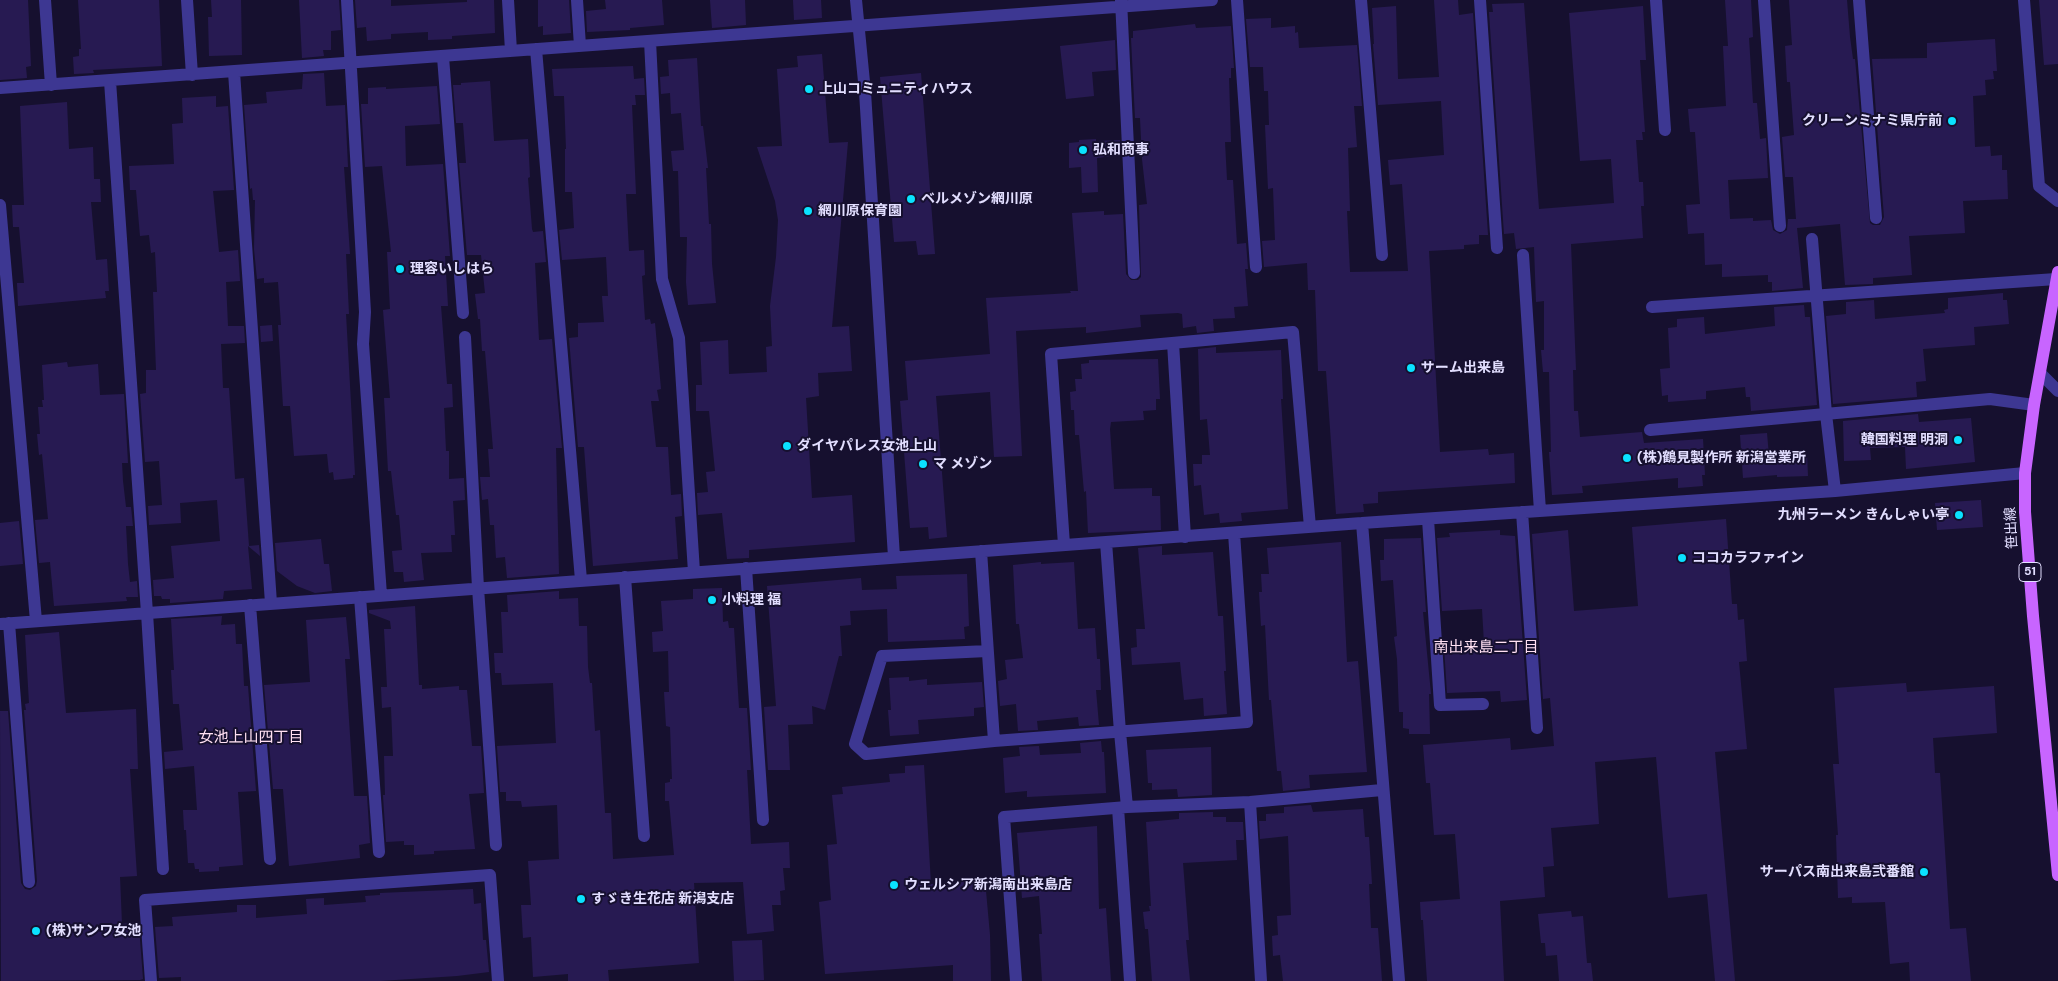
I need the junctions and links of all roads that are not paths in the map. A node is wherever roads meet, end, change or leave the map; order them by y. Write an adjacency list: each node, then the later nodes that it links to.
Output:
1 (44, 0): 26 (street)
2 (187, 0): 24 (street)
3 (347, 0): 22 (street)
4 (508, 0): 20 (street)
5 (577, 0): 18 (street)
6 (856, 0): 16 (street)
7 (1212, 0): 15 (street)
8 (1238, 0): 37 (street)
9 (1361, 0): 35 (street)
10 (1480, 0): 34 (street)
11 (1656, 0): 28 (street)
12 (1764, 0): 32 (street)
13 (1859, 0): 31 (street)
14 (2024, 0): 29 (street)
15 (1121, 3): 16 (street); 38 (street)
16 (858, 25): 17 (street); 62 (street)
17 (650, 41): 18 (street); 64 (street)
18 (580, 46): 19 (street)
19 (536, 49): 20 (street); 66 (street)
20 (510, 51): 21 (street)
21 (443, 56): 22 (street); 42 (street)
22 (351, 64): 23 (street); 68 (street)
23 (234, 72): 24 (street); 70 (street)
24 (192, 76): 25 (street)
25 (110, 81): 26 (street); 72 (street)
26 (51, 85): 27 (street)
27 (0, 88)
28 (1665, 130)
29 (2058, 201)
30 (0, 205): 73 (street)
31 (1876, 218)
32 (1780, 226)
33 (1812, 238): 40 (street)
34 (1497, 248)
35 (1382, 255)
36 (1523, 255): 52 (street)
37 (1256, 267)
38 (1134, 273)
39 (2057, 276): 40 (street); 45 (main road, 笹出線 / 51)
40 (1818, 297): 41 (street); 48 (street)
41 (1652, 307)
42 (463, 313)
43 (465, 337): 67 (street)
44 (1173, 343): 56 (street); 58 (street); 60 (street)
45 (2040, 373): 46 (street); 47 (main road, 笹出線 / 51)
46 (2058, 390)
47 (2034, 405): 48 (street); 50 (main road, 笹出線 / 51)
48 (1826, 414): 49 (street); 51 (street)
49 (1650, 430)
50 (2025, 473): 51 (street); 89 (main road, 笹出線 / 51)
51 (1835, 491): 52 (street)
52 (1540, 511): 53 (street)
53 (1522, 512): 54 (street); 77 (street)
54 (1428, 518): 55 (street); 76 (street)
55 (1362, 523): 56 (street); 80 (street)
56 (1310, 527): 57 (street)
57 (1234, 534): 58 (street); 78 (street)
58 (1185, 537): 59 (street)
59 (1106, 542): 60 (street); 78 (street)
60 (1064, 545): 61 (street)
61 (981, 551): 62 (street); 75 (street)
62 (894, 557): 63 (street)
63 (746, 568): 64 (street); 83 (street)
64 (694, 572): 65 (street)
65 (625, 577): 66 (street); 84 (street)
66 (581, 580): 67 (street)
67 (478, 588): 68 (street); 85 (street)
68 (381, 595): 69 (street)
69 (360, 597): 70 (street); 86 (street)
70 (271, 604): 71 (street)
71 (250, 605): 72 (street); 87 (street)
72 (147, 613): 73 (street); 88 (street)
73 (36, 621): 74 (street)
74 (4, 624): 90 (street)
75 (988, 651): 79 (street); 79 (street)
76 (1483, 704)
77 (1537, 728)
78 (1120, 732): 79 (street); 82 (street)
79 (994, 741)
80 (1382, 790): 81 (street); 96 (street)
81 (1250, 802): 82 (street); 95 (street)
82 (1123, 808): 93 (street); 94 (street)
83 (763, 820)
84 (644, 836)
85 (496, 844)
86 (380, 852)
87 (270, 859)
88 (162, 870)
89 (2058, 875)
90 (29, 882)
91 (150, 981): 92 (street)
92 (498, 981)
93 (1016, 981)
94 (1130, 981)
95 (1261, 981)
96 (1398, 981)

